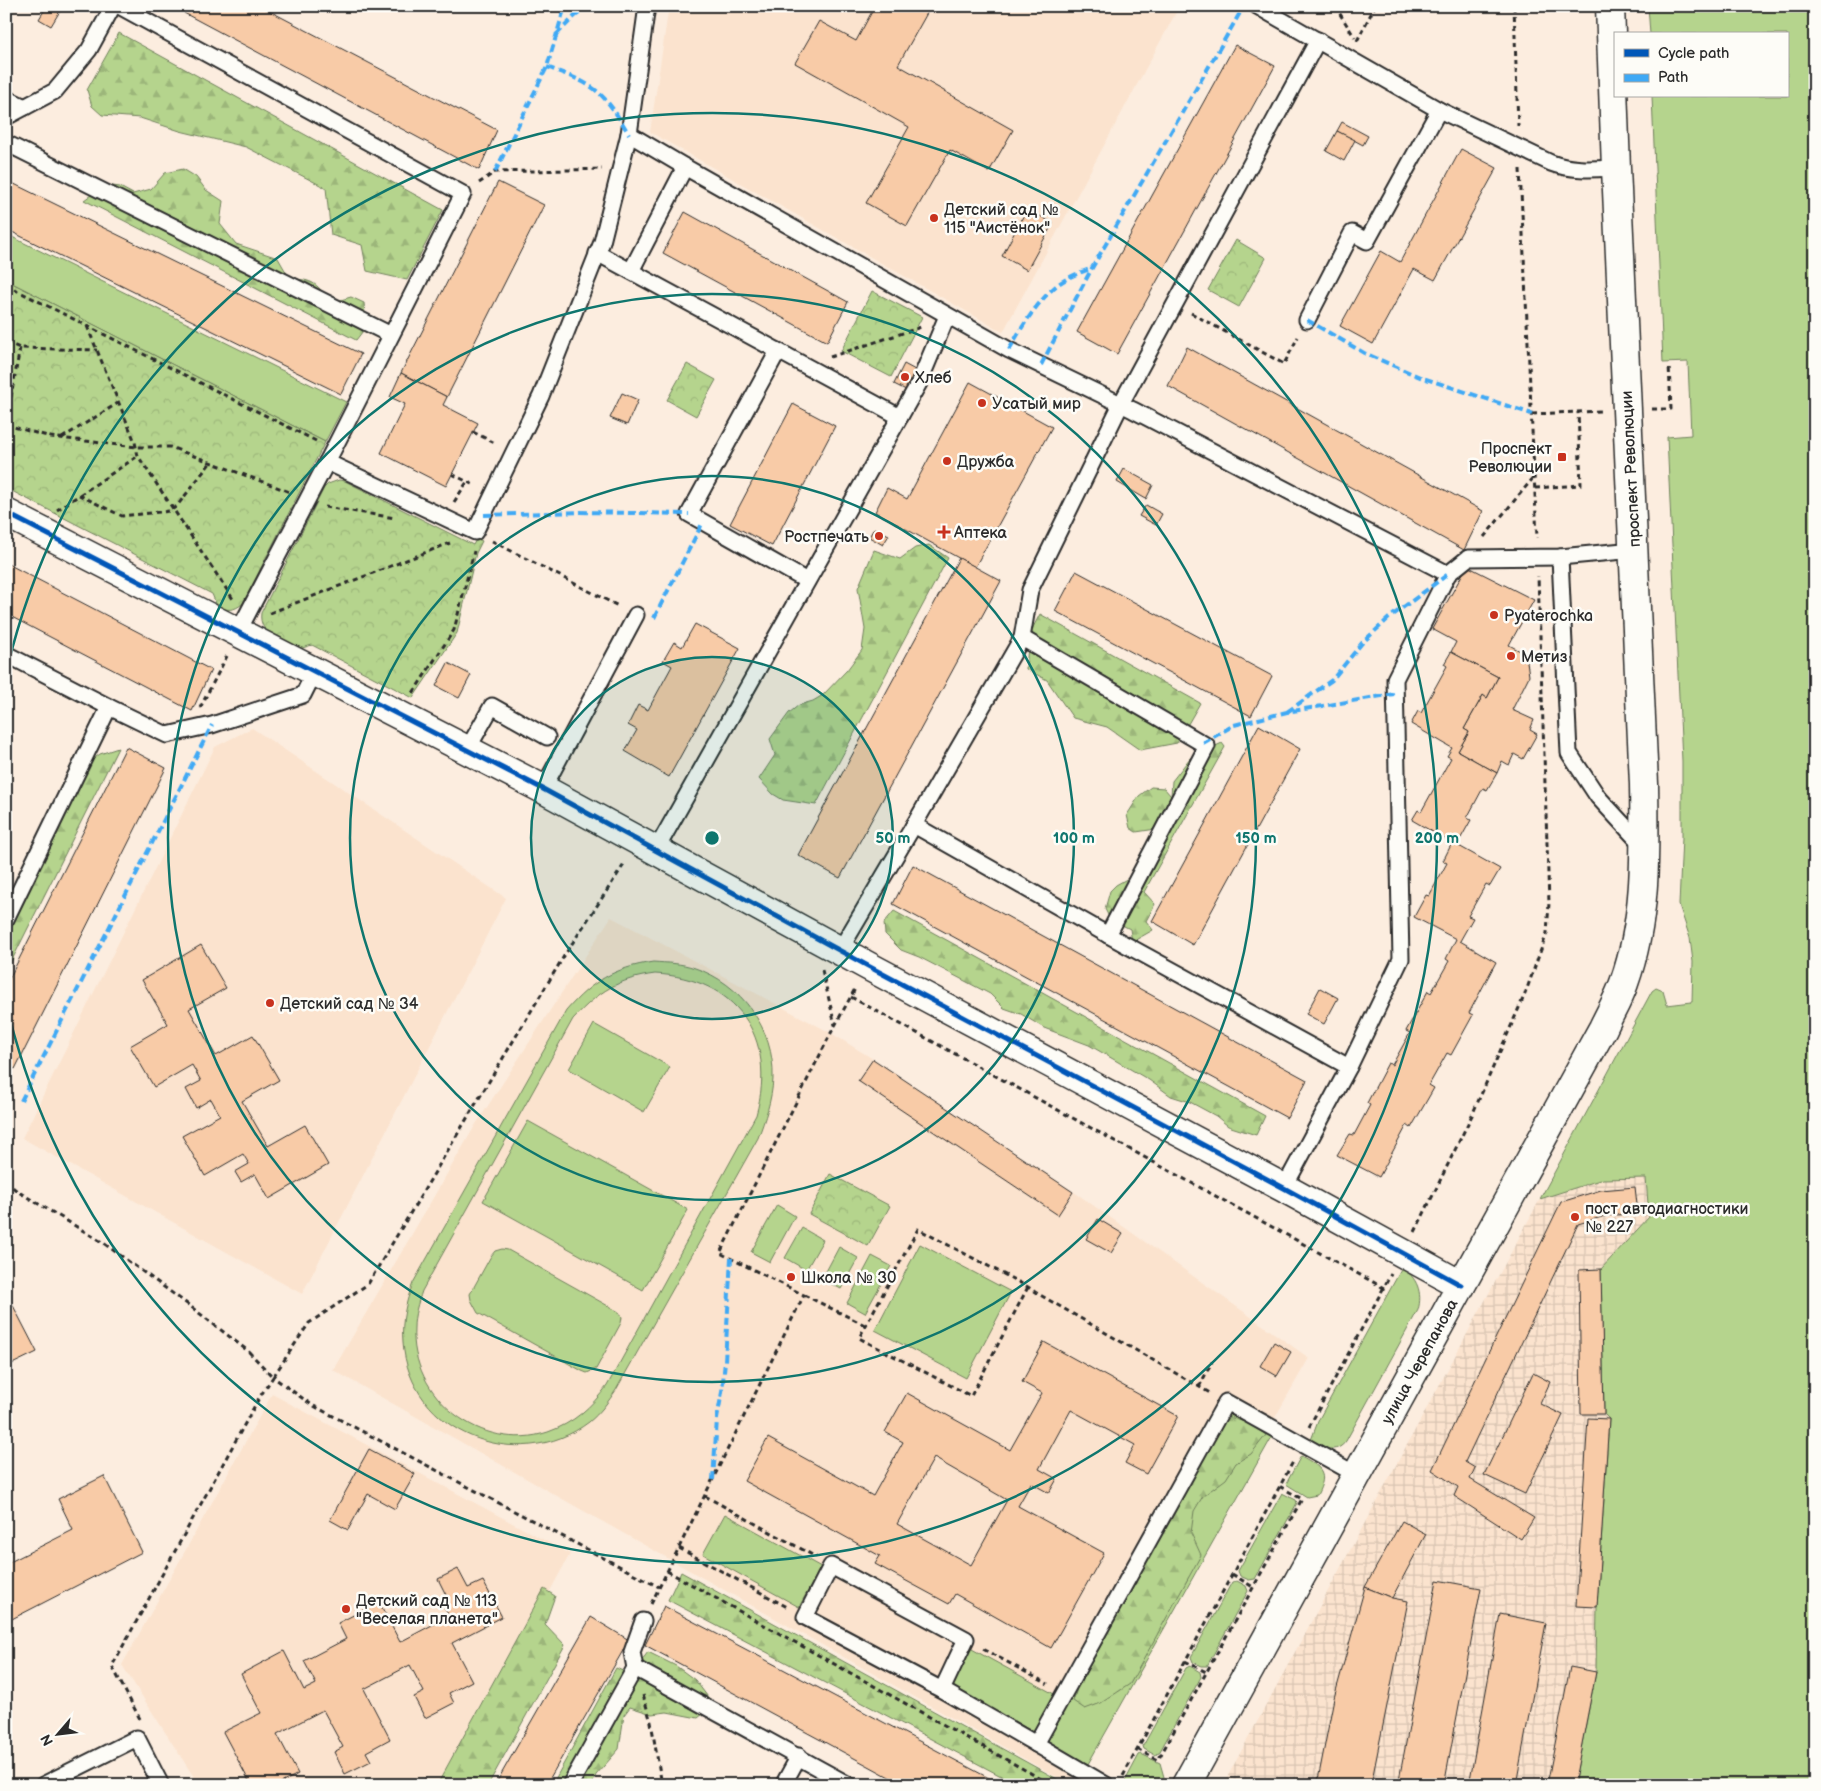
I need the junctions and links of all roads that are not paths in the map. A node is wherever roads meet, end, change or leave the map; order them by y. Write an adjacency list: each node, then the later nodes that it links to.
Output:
1 (113, 6): 8 (lane)
2 (119, 6): 19 (lane)
3 (647, 6): 11 (lane)
4 (1610, 6): 14 (main road, проспект Революции)
5 (1266, 8): 6 (lane)
6 (1318, 40): 9 (lane); 21 (lane)
7 (6, 98): 8 (lane)
8 (24, 107): 10 (lane)
9 (1439, 110): 14 (lane); 18 (lane)
10 (6, 117)
11 (629, 134): 13 (lane); 15 (lane)
12 (6, 143): 19 (lane)
13 (685, 167): 16 (lane); 17 (lane)
14 (1616, 168): 25 (main road, проспект Революции)
15 (597, 253): 16 (lane); 23 (lane)
16 (631, 272): 20 (lane)
17 (946, 317): 21 (lane); 22 (lane)
18 (1307, 320)
19 (391, 335): 23 (lane)
20 (778, 350): 22 (lane); 28 (lane)
21 (1121, 404): 27 (lane); 30 (lane)
22 (900, 417): 28 (lane)
23 (330, 456): 31 (lane)
24 (6, 513): 31 (main road)
25 (1634, 550): 26 (lane); 39 (main road, проспект Революции)
26 (1560, 557): 27 (lane); 39 (lane)
27 (1448, 574): 45 (lane)
28 (807, 581): 40 (lane)
29 (636, 616): 37 (lane)
30 (1022, 638): 38 (lane); 43 (lane)
31 (233, 644): 33 (main road)
32 (6, 654): 34 (lane)
33 (315, 672): 34 (lane); 36 (main road)
34 (109, 707): 41 (lane)
35 (547, 737): 36 (lane)
36 (467, 750): 37 (main road)
37 (543, 789): 40 (main road)
38 (914, 825): 43 (lane); 44 (lane)
39 (1645, 848): 42 (main road, проспект Революции)
40 (656, 850): 44 (main road)
41 (6, 920)
42 (1638, 931): 47 (main road, улица Черепанова)
43 (1108, 935): 45 (lane)
44 (831, 959): 46 (main road)
45 (1348, 1067): 46 (lane)
46 (1284, 1188): 47 (main road)
47 (1461, 1285): 48 (main road, улица Черепанова)
48 (1357, 1475): 52 (lane); 60 (main road, улица Черепанова)
49 (643, 1621): 50 (lane)
50 (635, 1668): 53 (lane); 56 (lane)
51 (942, 1690): 51 (lane); 52 (lane)
52 (1036, 1744): 59 (lane)
53 (799, 1756): 57 (lane); 58 (lane)
54 (43, 1785): 55 (lane)
55 (161, 1785)
56 (570, 1785)
57 (783, 1785)
58 (849, 1785)
59 (1106, 1785)
60 (1186, 1785)

